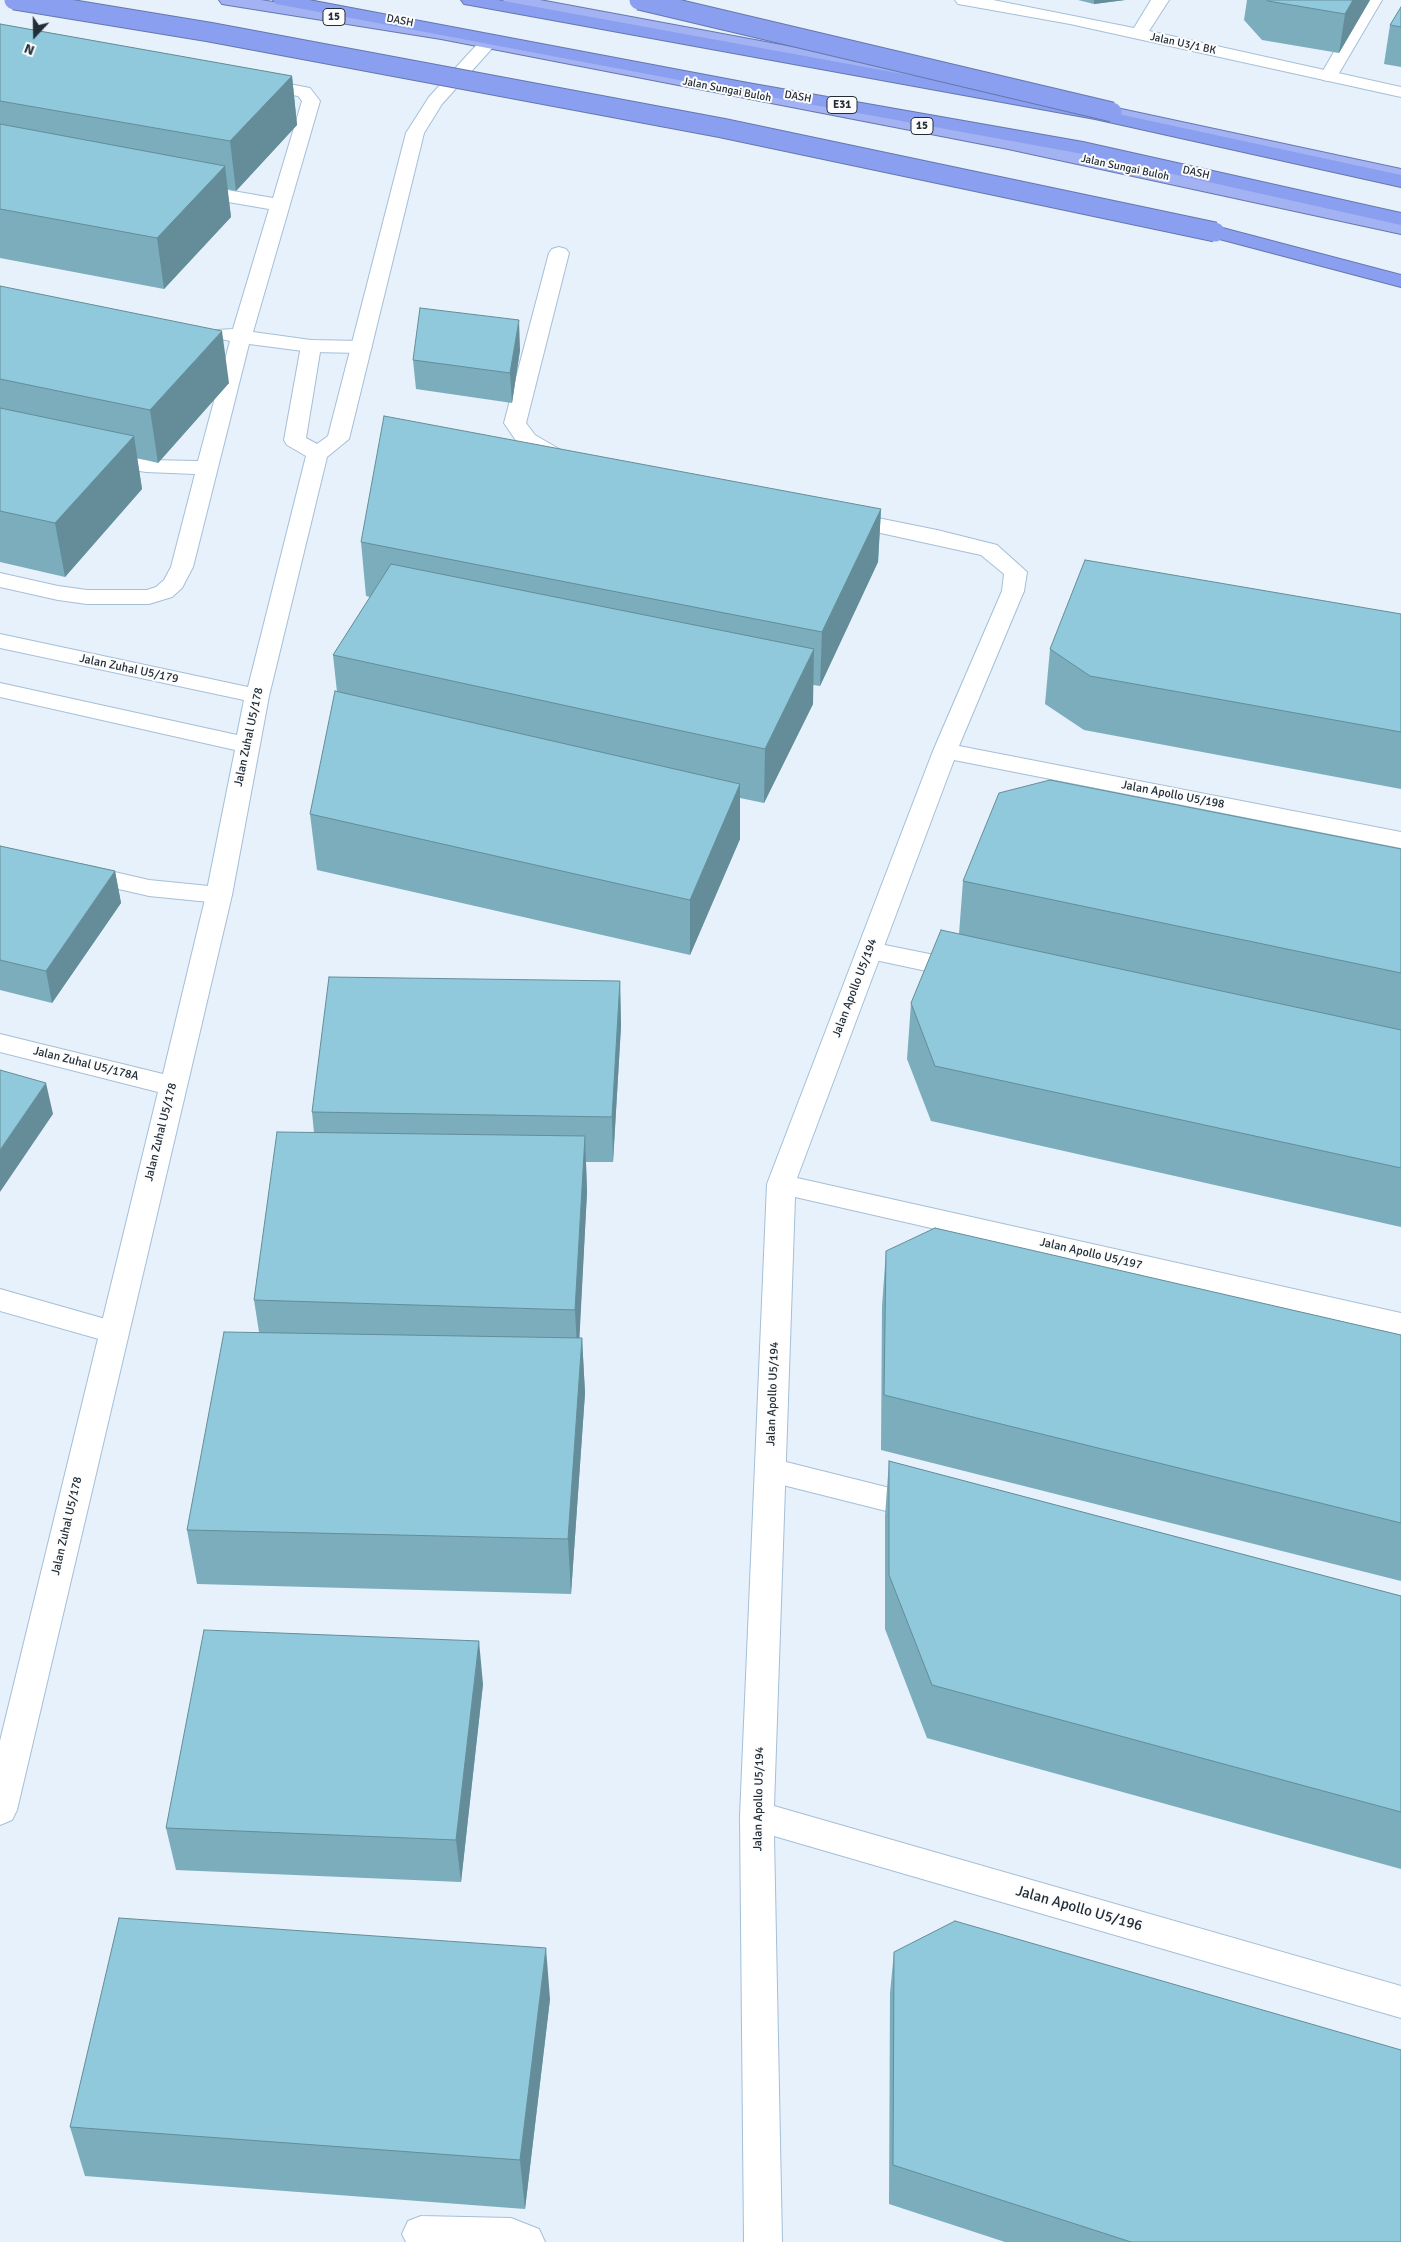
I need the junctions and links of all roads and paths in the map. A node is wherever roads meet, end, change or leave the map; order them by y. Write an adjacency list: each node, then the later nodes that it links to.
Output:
1 (14, 0): 22 (highway, bridge)
2 (228, 0): 11 (highway, Jalan Sungai Buloh / 15)
3 (282, 0): 20 (highway, DASH / E31)
4 (470, 0): 17 (highway)
5 (512, 0): 15 (highway)
6 (639, 0): 15 (highway, bridge)
7 (964, 0): 10 (street, Jalan U3/1 BK)
8 (1160, 0): 10 (street)
9 (1373, 0): 12 (street)
10 (1138, 34): 12 (street, Jalan U3/1 BK)
11 (487, 44): 21 (highway, Jalan Sungai Buloh / 15); 29 (street)
12 (1329, 76): 14 (street, Jalan U3/1 BK)
13 (242, 80): 19 (street)
14 (1401, 92)
15 (1112, 112): 16 (highway)
16 (1401, 175)
17 (1401, 181)
18 (174, 186): 19 (street)
19 (280, 205): 27 (street)
20 (1401, 219)
21 (1401, 228)
22 (1215, 232): 24 (highway); 25 (highway)
23 (559, 253): 32 (street)
24 (1401, 274)
25 (1401, 281)
26 (202, 330): 27 (street)
27 (241, 337): 28 (street); 33 (street)
28 (311, 346): 29 (street); 30 (street)
29 (362, 347): 30 (street)
30 (317, 454): 38 (street, Jalan Zuhal U5/178)
31 (85, 456): 33 (street)
32 (588, 465)
33 (207, 468): 35 (street)
34 (820, 513): 40 (street, Jalan Apollo U5/194)
35 (0, 580)
36 (0, 641): 38 (street, Jalan Zuhal U5/179)
37 (0, 690): 39 (street)
38 (257, 696): 39 (street, Jalan Zuhal U5/178)
39 (247, 745): 43 (street, Jalan Zuhal U5/178)
40 (946, 751): 41 (street, Jalan Apollo U5/198); 44 (street, Jalan Apollo U5/194)
41 (1401, 840)
42 (56, 867): 43 (street)
43 (218, 895): 47 (street, Jalan Zuhal U5/178)
44 (870, 951): 45 (street); 48 (street, Jalan Apollo U5/194)
45 (986, 974)
46 (0, 1043): 47 (street, Jalan Zuhal U5/178A)
47 (172, 1086): 51 (street, Jalan Zuhal U5/178)
48 (781, 1184): 50 (street, Jalan Apollo U5/197); 52 (street, Jalan Apollo U5/194)
49 (0, 1300): 51 (street)
50 (1401, 1324)
51 (113, 1332): 54 (street, Jalan Zuhal U5/178)
52 (770, 1470): 53 (street); 55 (street, Jalan Apollo U5/194)
53 (952, 1516)
54 (0, 1810)
55 (757, 1816): 56 (street, Jalan Apollo U5/196); 59 (street, Jalan Apollo U5/194)
56 (1401, 2002)
57 (420, 2234): 58 (street)
58 (526, 2242)
59 (763, 2242)

